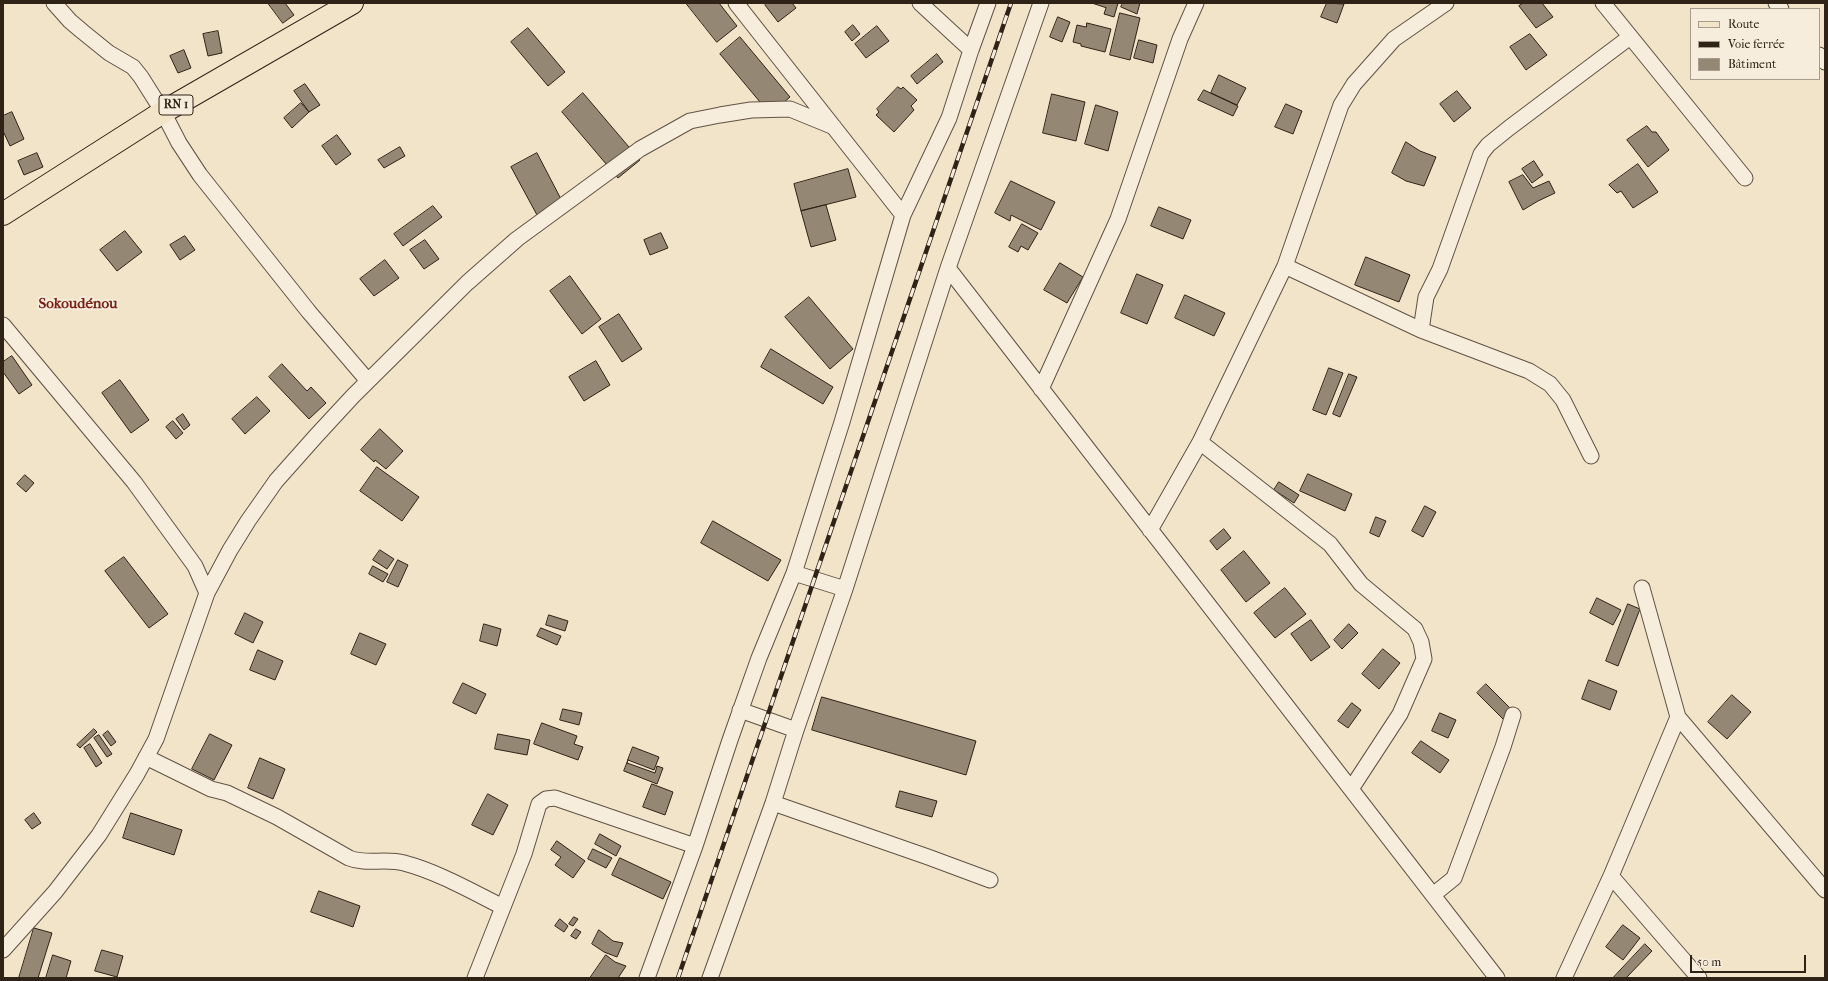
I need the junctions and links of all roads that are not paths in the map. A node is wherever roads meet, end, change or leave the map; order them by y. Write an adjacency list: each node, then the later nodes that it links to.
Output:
1 (54, 3): 12 (street)
2 (352, 3): 12 (main road, RN 1)
3 (736, 3): 13 (street)
4 (920, 3): 11 (street)
5 (988, 3): 11 (street)
6 (1041, 3): 18 (street)
7 (1196, 3): 22 (street)
8 (1446, 3): 17 (street)
9 (1603, 3): 10 (street)
10 (1630, 37): 14 (street); 20 (street)
11 (971, 50): 16 (street)
12 (164, 112): 15 (main road, RN 1); 21 (street)
13 (834, 127): 16 (street); 21 (street)
14 (1745, 178)
15 (3, 214)
16 (903, 215): 28 (street)
17 (1285, 266): 20 (street); 23 (street)
18 (948, 268): 22 (street); 30 (street)
19 (3, 325): 27 (street)
20 (1421, 330): 24 (street)
21 (368, 381): 26 (street)
22 (1041, 389): 25 (street)
23 (1200, 442): 25 (street); 37 (street)
24 (1591, 456)
25 (1150, 530): 37 (street)
26 (221, 565): 27 (street); 31 (street)
27 (195, 566): 31 (street)
28 (794, 573): 30 (street); 32 (street)
29 (1642, 588): 34 (street)
30 (845, 589): 35 (street)
31 (207, 593): 36 (street)
32 (740, 710): 35 (street); 39 (street)
33 (1513, 715): 43 (street)
34 (1678, 717): 40 (street); 42 (street)
35 (796, 730): 38 (street)
36 (146, 757): 44 (street); 45 (street)
37 (1351, 789): 43 (street)
38 (773, 803): 41 (street); 48 (street)
39 (695, 846): 44 (street); 47 (street)
40 (1611, 876): 50 (street); 51 (street)
41 (990, 880)
42 (1825, 890)
43 (1433, 895): 49 (street)
44 (503, 907): 46 (street)
45 (4, 945)
46 (475, 978)
47 (648, 978)
48 (710, 978)
49 (1497, 978)
50 (1564, 978)
51 (1699, 978)

